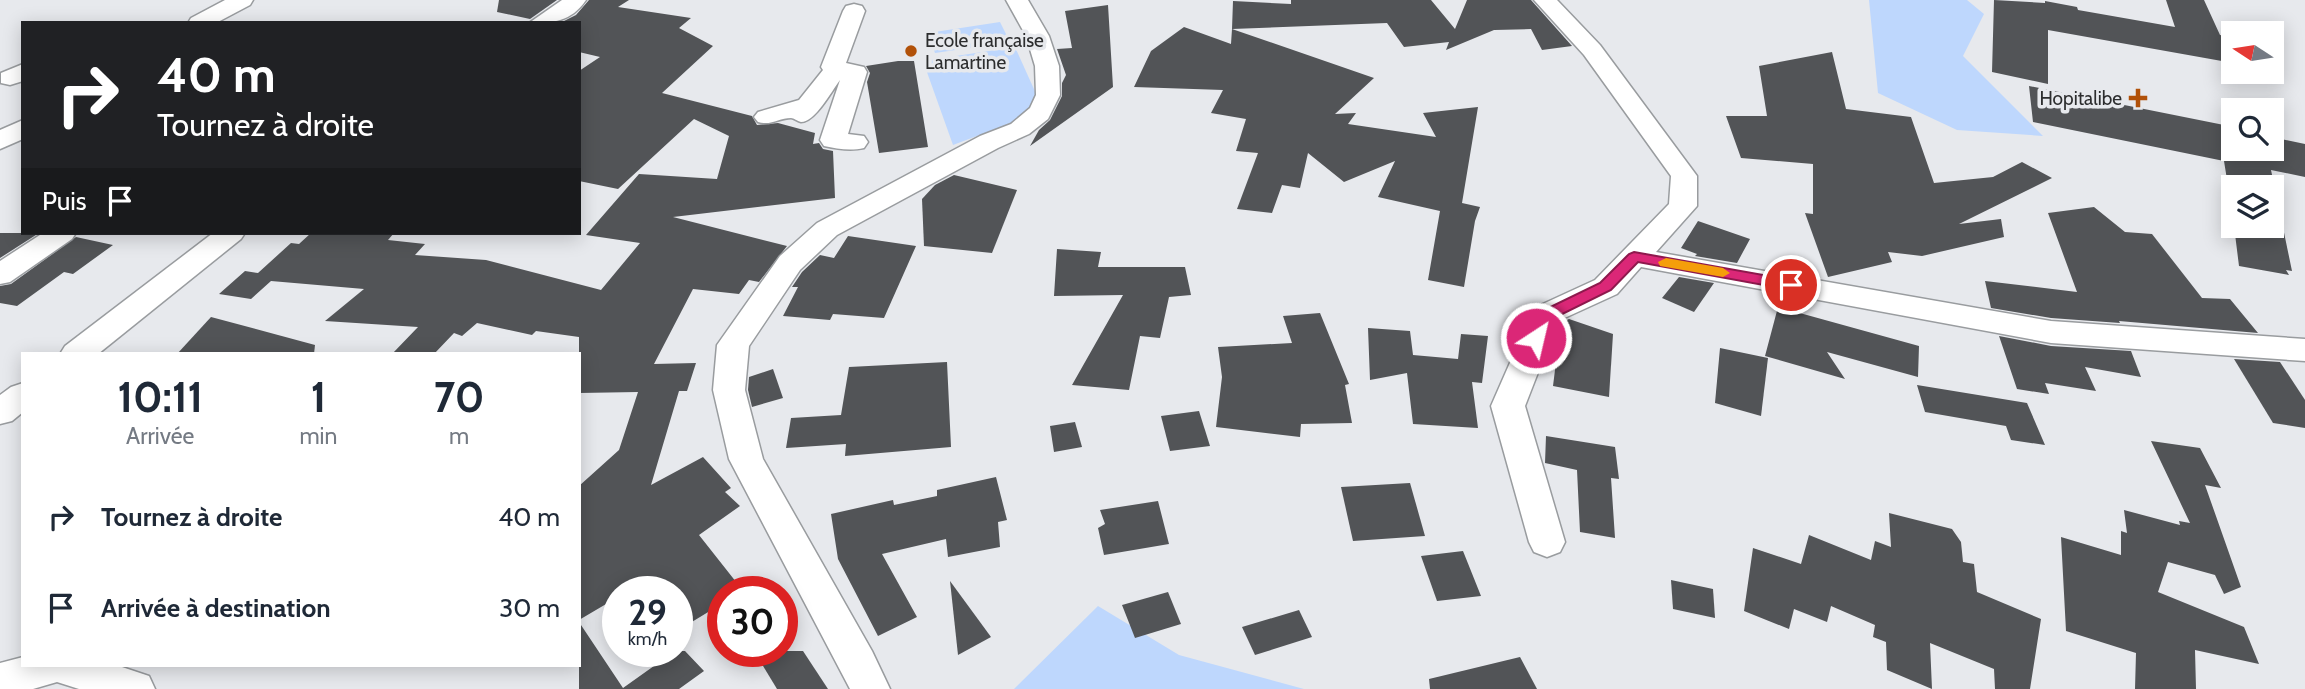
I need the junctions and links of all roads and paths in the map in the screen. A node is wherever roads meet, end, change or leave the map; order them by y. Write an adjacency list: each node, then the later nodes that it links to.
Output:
1 (242, 0): 6 (street)
2 (575, 0): 7 (street)
3 (1017, 0): 26 (street)
4 (1545, 0): 15 (street)
5 (854, 10): 8 (street)
6 (203, 21)
7 (544, 21)
8 (837, 68): 9 (street); 12 (street)
9 (766, 117)
10 (21, 129): 11 (street)
11 (0, 141)
12 (855, 142)
13 (59, 235): 16 (street)
14 (228, 235): 18 (street)
15 (1634, 257): 17 (street); 21 (street)
16 (0, 275)
17 (2305, 350)
18 (79, 352)
19 (21, 396): 20 (street)
20 (0, 412)
21 (1547, 542)
22 (50, 667): 24 (street)
23 (64, 667): 25 (street)
24 (0, 681)
25 (135, 689)
26 (870, 689)

